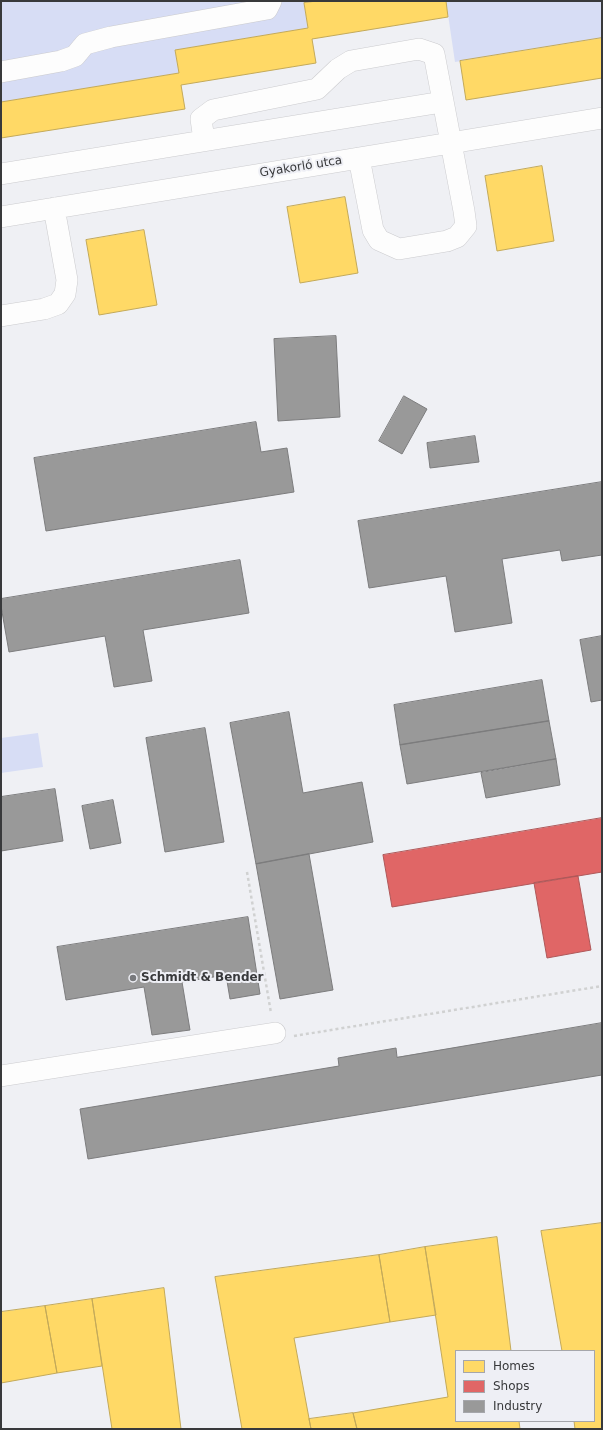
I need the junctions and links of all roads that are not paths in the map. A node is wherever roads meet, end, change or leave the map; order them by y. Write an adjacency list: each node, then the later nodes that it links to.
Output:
1 (271, 1): 2 (street)
2 (1, 72)
3 (442, 102): 5 (street); 5 (street); 6 (street)
4 (602, 118): 6 (street, Gyakorló utca)
5 (204, 140): 8 (street)
6 (450, 143): 7 (street, Gyakorló utca); 7 (street)
7 (359, 158): 9 (street, Gyakorló utca)
8 (1, 174)
9 (54, 208): 10 (street, Gyakorló utca); 11 (street)
10 (1, 217)
11 (1, 316)
12 (275, 1033): 13 (street)
13 (1, 1076)

